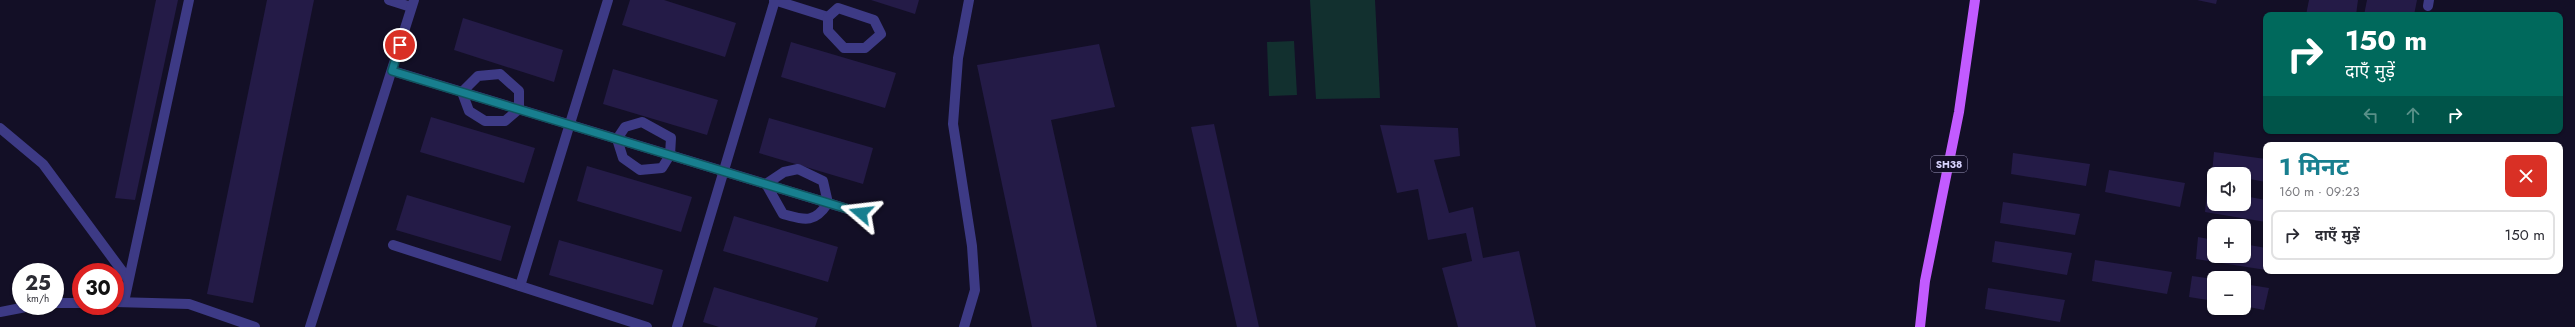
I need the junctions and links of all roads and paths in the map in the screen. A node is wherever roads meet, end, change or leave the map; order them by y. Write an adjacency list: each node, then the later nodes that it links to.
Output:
1 (188, 0): 21 (street)
2 (389, 0): 7 (street)
3 (608, 0): 12 (street)
4 (775, 0): 8 (street); 16 (street)
5 (969, 0): 31 (street)
6 (1975, 0): 32 (main road, SH38)
7 (412, 3): 9 (street)
8 (828, 17): 8 (street)
9 (392, 71): 10 (street); 28 (street)
10 (462, 92): 11 (street); 11 (street); 11 (street)
11 (519, 109): 12 (street)
12 (570, 125): 14 (street); 22 (street)
13 (0, 128): 21 (street)
14 (617, 139): 15 (street); 15 (street); 15 (street)
15 (670, 155): 16 (street)
16 (724, 171): 17 (street); 30 (street)
17 (766, 184): 18 (street); 18 (street); 18 (street)
18 (828, 203): 19 (street)
19 (861, 213)
20 (394, 245): 22 (street)
21 (128, 279): 23 (street)
22 (520, 286): 29 (street)
23 (124, 289)
24 (124, 302): 27 (street)
25 (12, 310): 26 (street)
26 (0, 312)
27 (255, 327)
28 (310, 327)
29 (647, 327)
30 (677, 327)
31 (964, 327)
32 (1920, 327)

